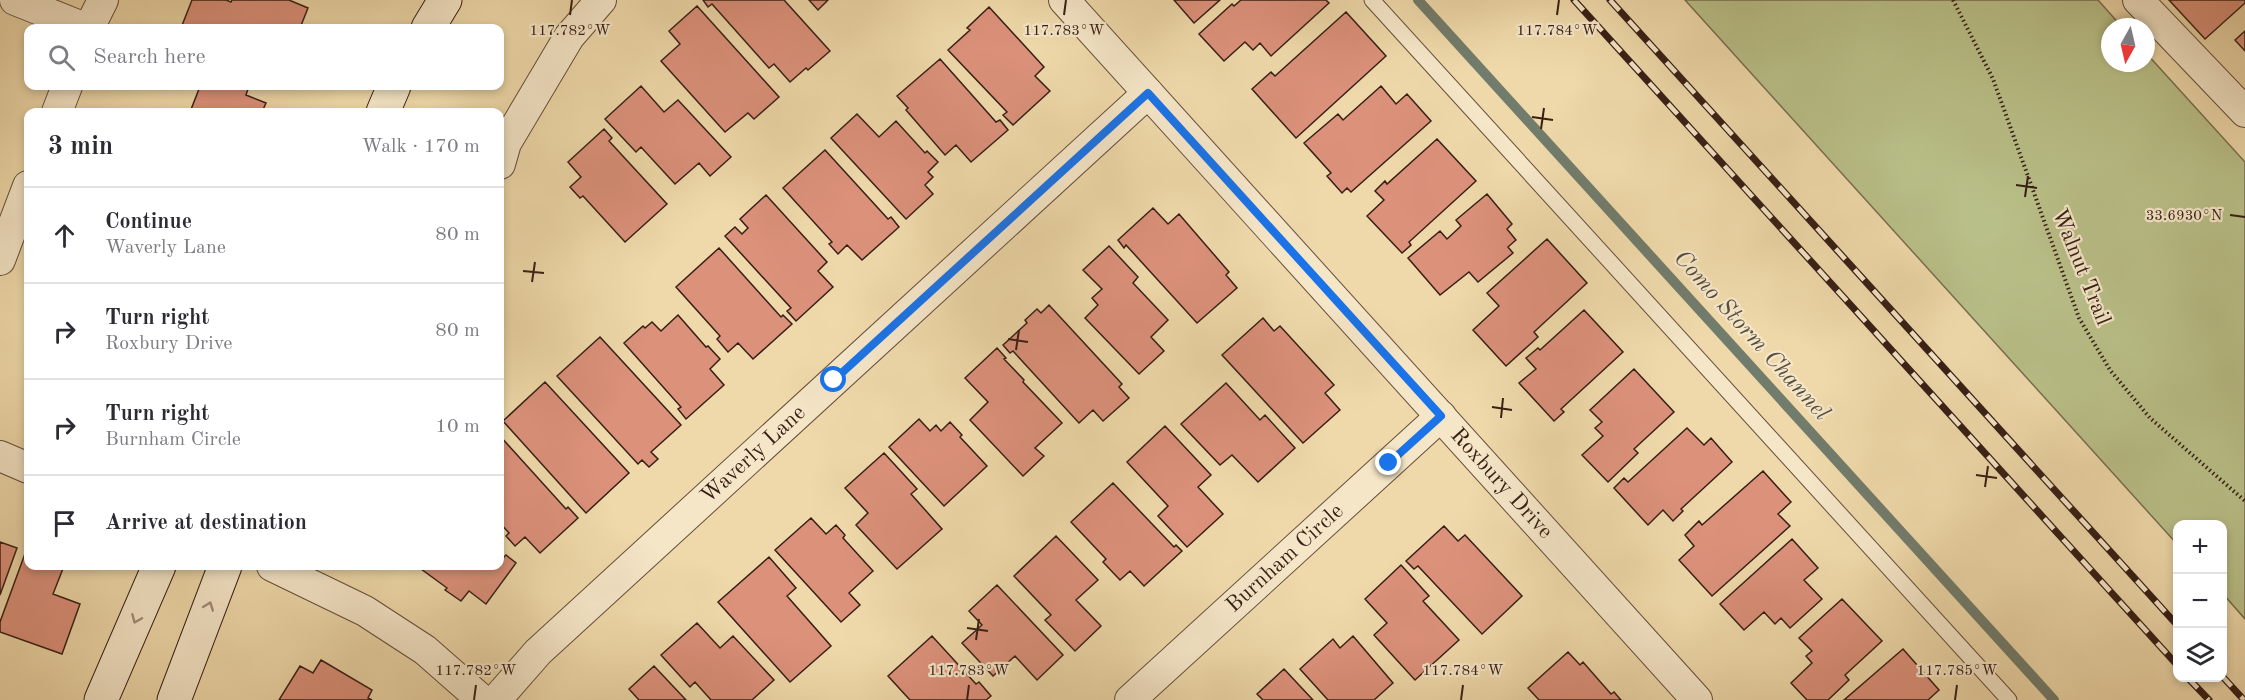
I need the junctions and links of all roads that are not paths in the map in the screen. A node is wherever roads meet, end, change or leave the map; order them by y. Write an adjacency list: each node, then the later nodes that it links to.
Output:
1 (15, 0): 8 (street)
2 (103, 0): 9 (street)
3 (446, 0): 10 (main road)
4 (601, 0): 17 (street)
5 (1064, 0): 13 (street, Roxbury Drive)
6 (1372, 0): 32 (lane)
7 (2138, 0): 16 (street)
8 (77, 24)
9 (89, 24)
10 (431, 24)
11 (65, 90): 14 (street)
12 (392, 90): 15 (main road)
13 (1148, 93): 20 (street, Roxbury Drive); 29 (street, Waverly Lane)
14 (59, 108)
15 (385, 108)
16 (2245, 112)
17 (504, 150)
18 (24, 197): 19 (street)
19 (0, 260)
20 (1441, 416): 30 (street, Burnham Circle); 31 (street, Roxbury Drive)
21 (0, 456): 22 (street)
22 (24, 466)
23 (157, 570): 26 (main road, one-way to 26)
24 (223, 570): 27 (main road, one-way to 24)
25 (280, 570): 28 (street)
26 (100, 700)
27 (174, 700)
28 (482, 700)
29 (496, 700)
30 (1130, 700)
31 (1698, 700)
32 (2008, 700)

